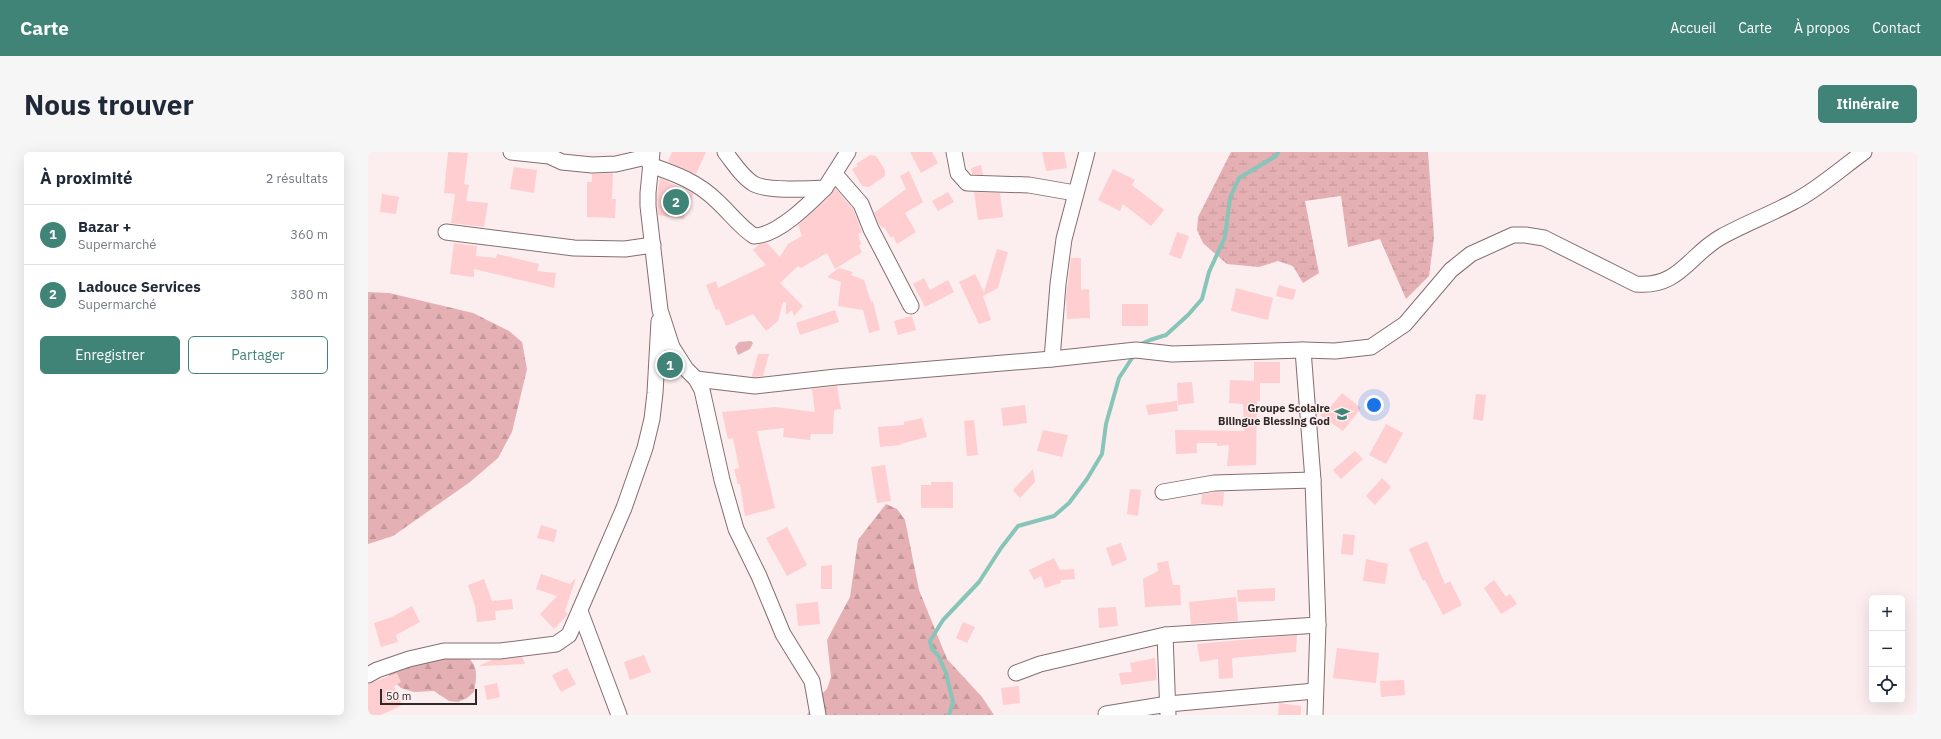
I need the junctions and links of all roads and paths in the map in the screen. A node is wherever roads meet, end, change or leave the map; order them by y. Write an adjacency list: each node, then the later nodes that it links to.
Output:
1 (511, 152): 7 (street)
2 (725, 152): 10 (street)
3 (848, 152): 9 (street)
4 (954, 152): 11 (street)
5 (1088, 152): 11 (street)
6 (1864, 152): 16 (street)
7 (548, 154): 8 (street)
8 (651, 158): 10 (street); 13 (street)
9 (835, 174): 10 (street); 14 (street)
10 (825, 188)
11 (1076, 193): 17 (street)
12 (446, 232): 13 (street)
13 (653, 245): 15 (street)
14 (911, 306)
15 (660, 310): 18 (street); 21 (street)
16 (1303, 350): 17 (street); 19 (street)
17 (1052, 359): 18 (street)
18 (696, 379): 30 (street)
19 (1313, 480): 20 (street); 22 (street)
20 (1163, 492)
21 (580, 611): 25 (street); 29 (street)
22 (1318, 626): 23 (street); 26 (street)
23 (1165, 635): 24 (street); 27 (street)
24 (1016, 673)
25 (368, 675)
26 (1316, 691): 27 (street); 31 (street)
27 (1168, 709): 28 (street)
28 (1106, 714)
29 (619, 715)
30 (818, 715)
31 (1314, 715)

